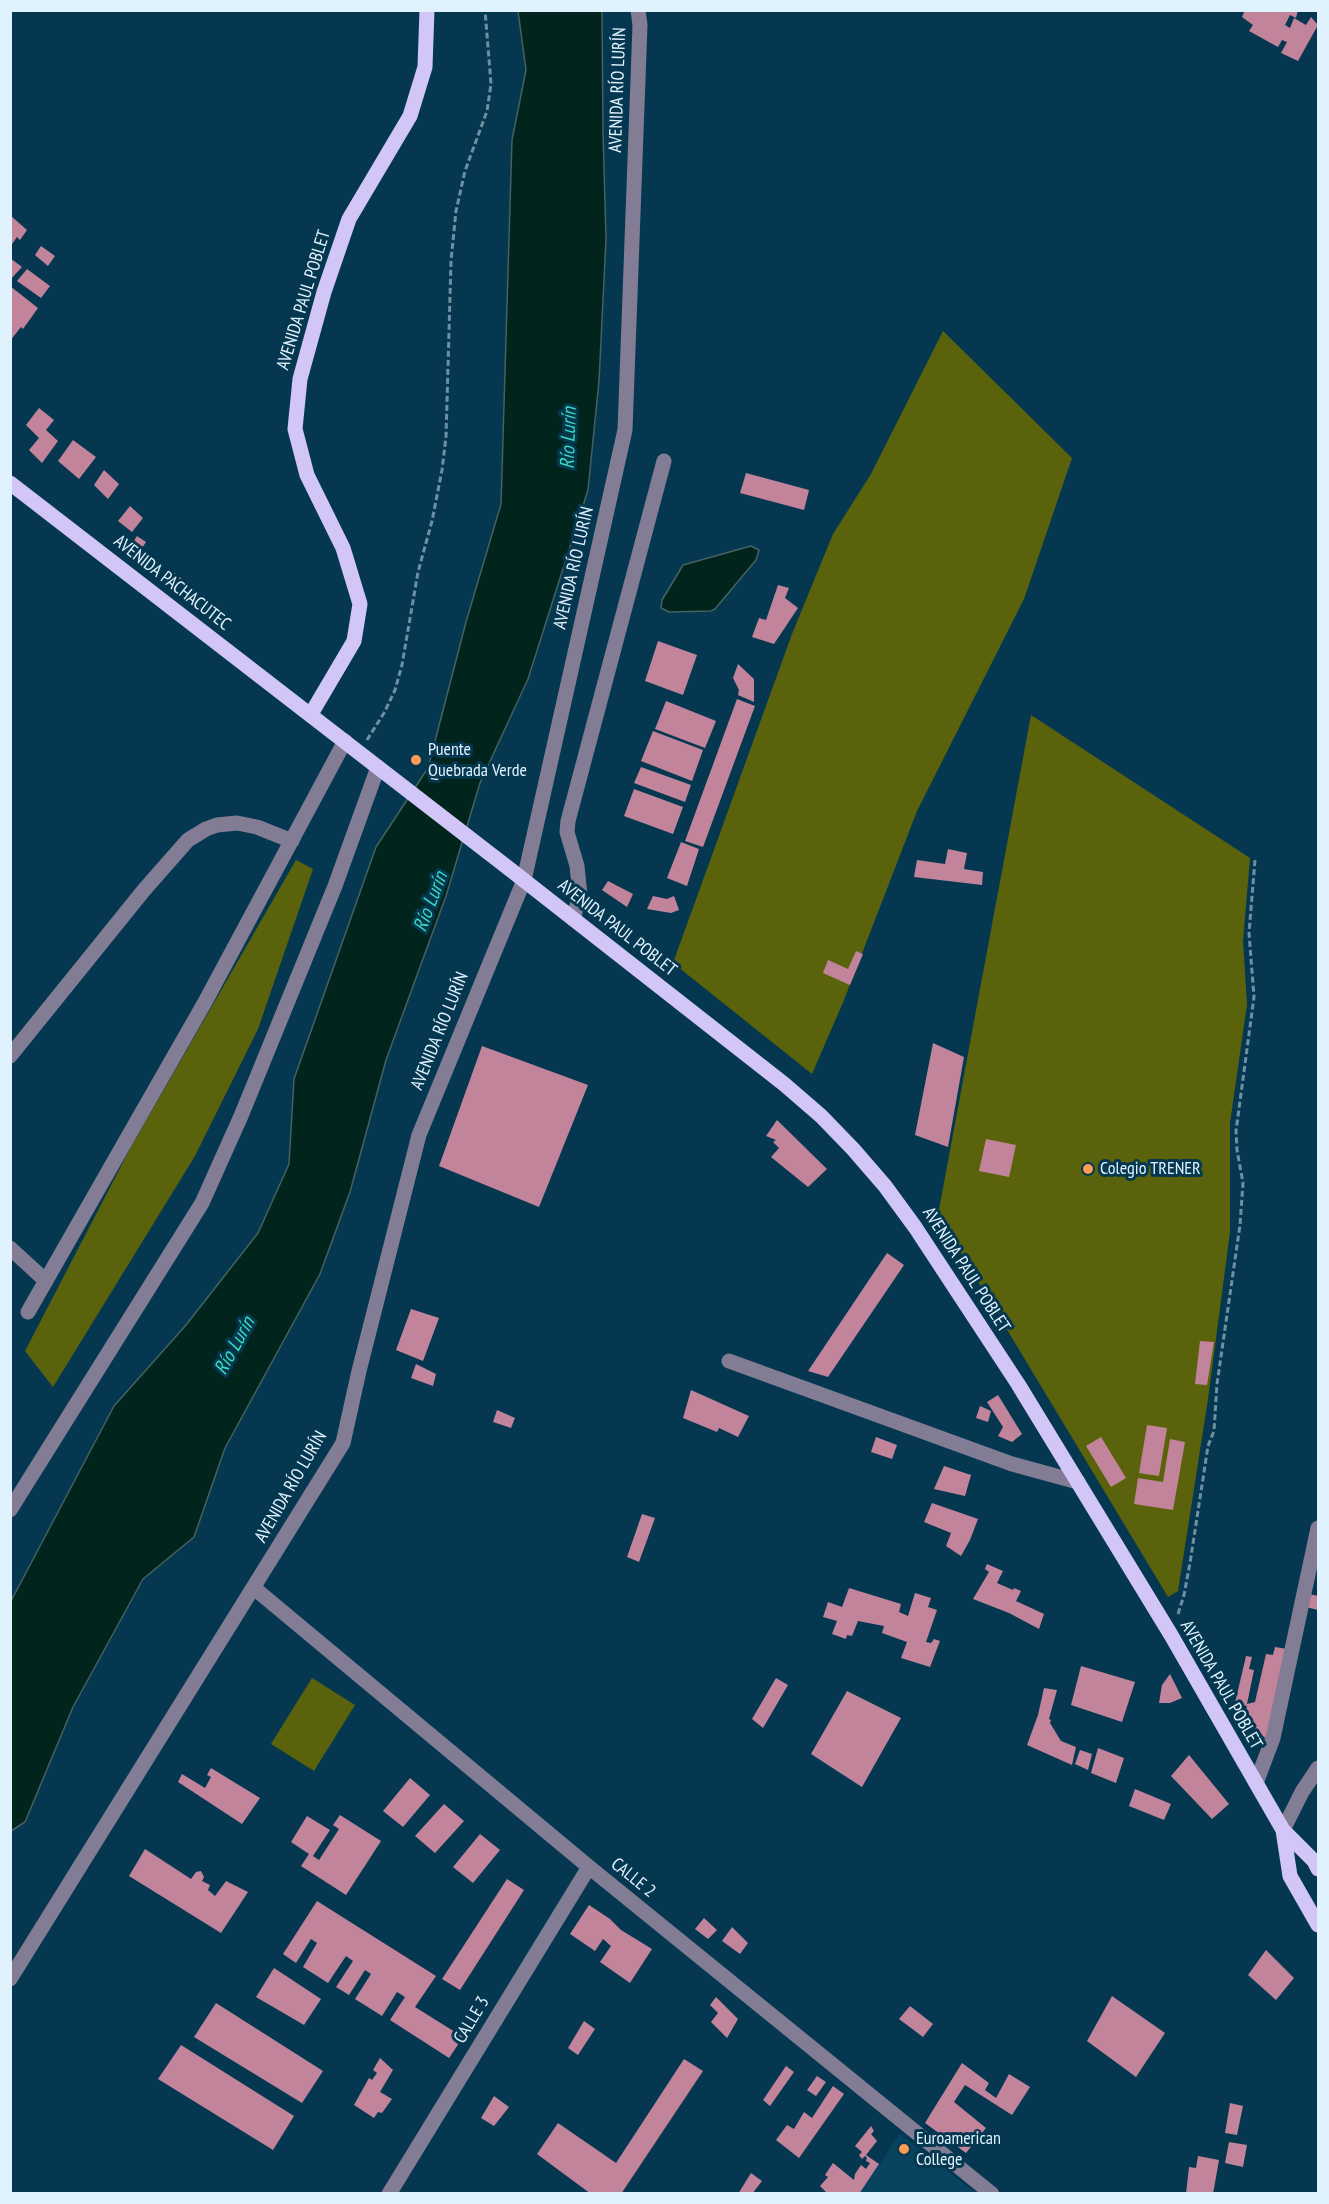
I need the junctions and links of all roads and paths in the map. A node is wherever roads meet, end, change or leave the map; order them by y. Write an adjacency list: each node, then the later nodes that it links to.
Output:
1 (428, 10): 6 (main road, AVENIDA PAUL POBLET)
2 (485, 10): 8 (path)
3 (638, 10): 12 (street, AVENIDA RÍO LURÍN)
4 (664, 461): 13 (street)
5 (10, 483): 6 (main road, AVENIDA PACHACUTEC)
6 (311, 714): 7 (main road, AVENIDA PAUL POBLET)
7 (345, 741): 8 (main road, AVENIDA PAUL POBLET); 10 (street)
8 (360, 752): 9 (main road, AVENIDA PAUL POBLET)
9 (378, 766): 12 (main road, AVENIDA PAUL POBLET); 20 (street)
10 (292, 841): 14 (street); 16 (street)
11 (1255, 860): 23 (path)
12 (524, 880): 13 (main road, AVENIDA PAUL POBLET); 22 (street, AVENIDA RÍO LURÍN)
13 (573, 919): 19 (main road, AVENIDA PAUL POBLET)
14 (10, 1056)
15 (10, 1248): 16 (street)
16 (46, 1281): 17 (street)
17 (28, 1312)
18 (729, 1361): 19 (street)
19 (1078, 1482): 23 (main road, AVENIDA PAUL POBLET)
20 (10, 1510)
21 (1318, 1528): 25 (street)
22 (254, 1588): 27 (street, CALLE 2); 30 (street, AVENIDA RÍO LURÍN)
23 (1171, 1635): 25 (main road, AVENIDA PAUL POBLET)
24 (1318, 1768): 26 (street)
25 (1256, 1783): 26 (main road, AVENIDA PAUL POBLET)
26 (1283, 1830): 28 (main road, AVENIDA PAUL POBLET); 29 (main road, AVENIDA PAUL POBLET)
27 (589, 1867): 31 (street, CALLE 3); 32 (street, CALLE 2)
28 (1318, 1869)
29 (1318, 1925)
30 (10, 1979)
31 (389, 2193)
32 (992, 2193)

